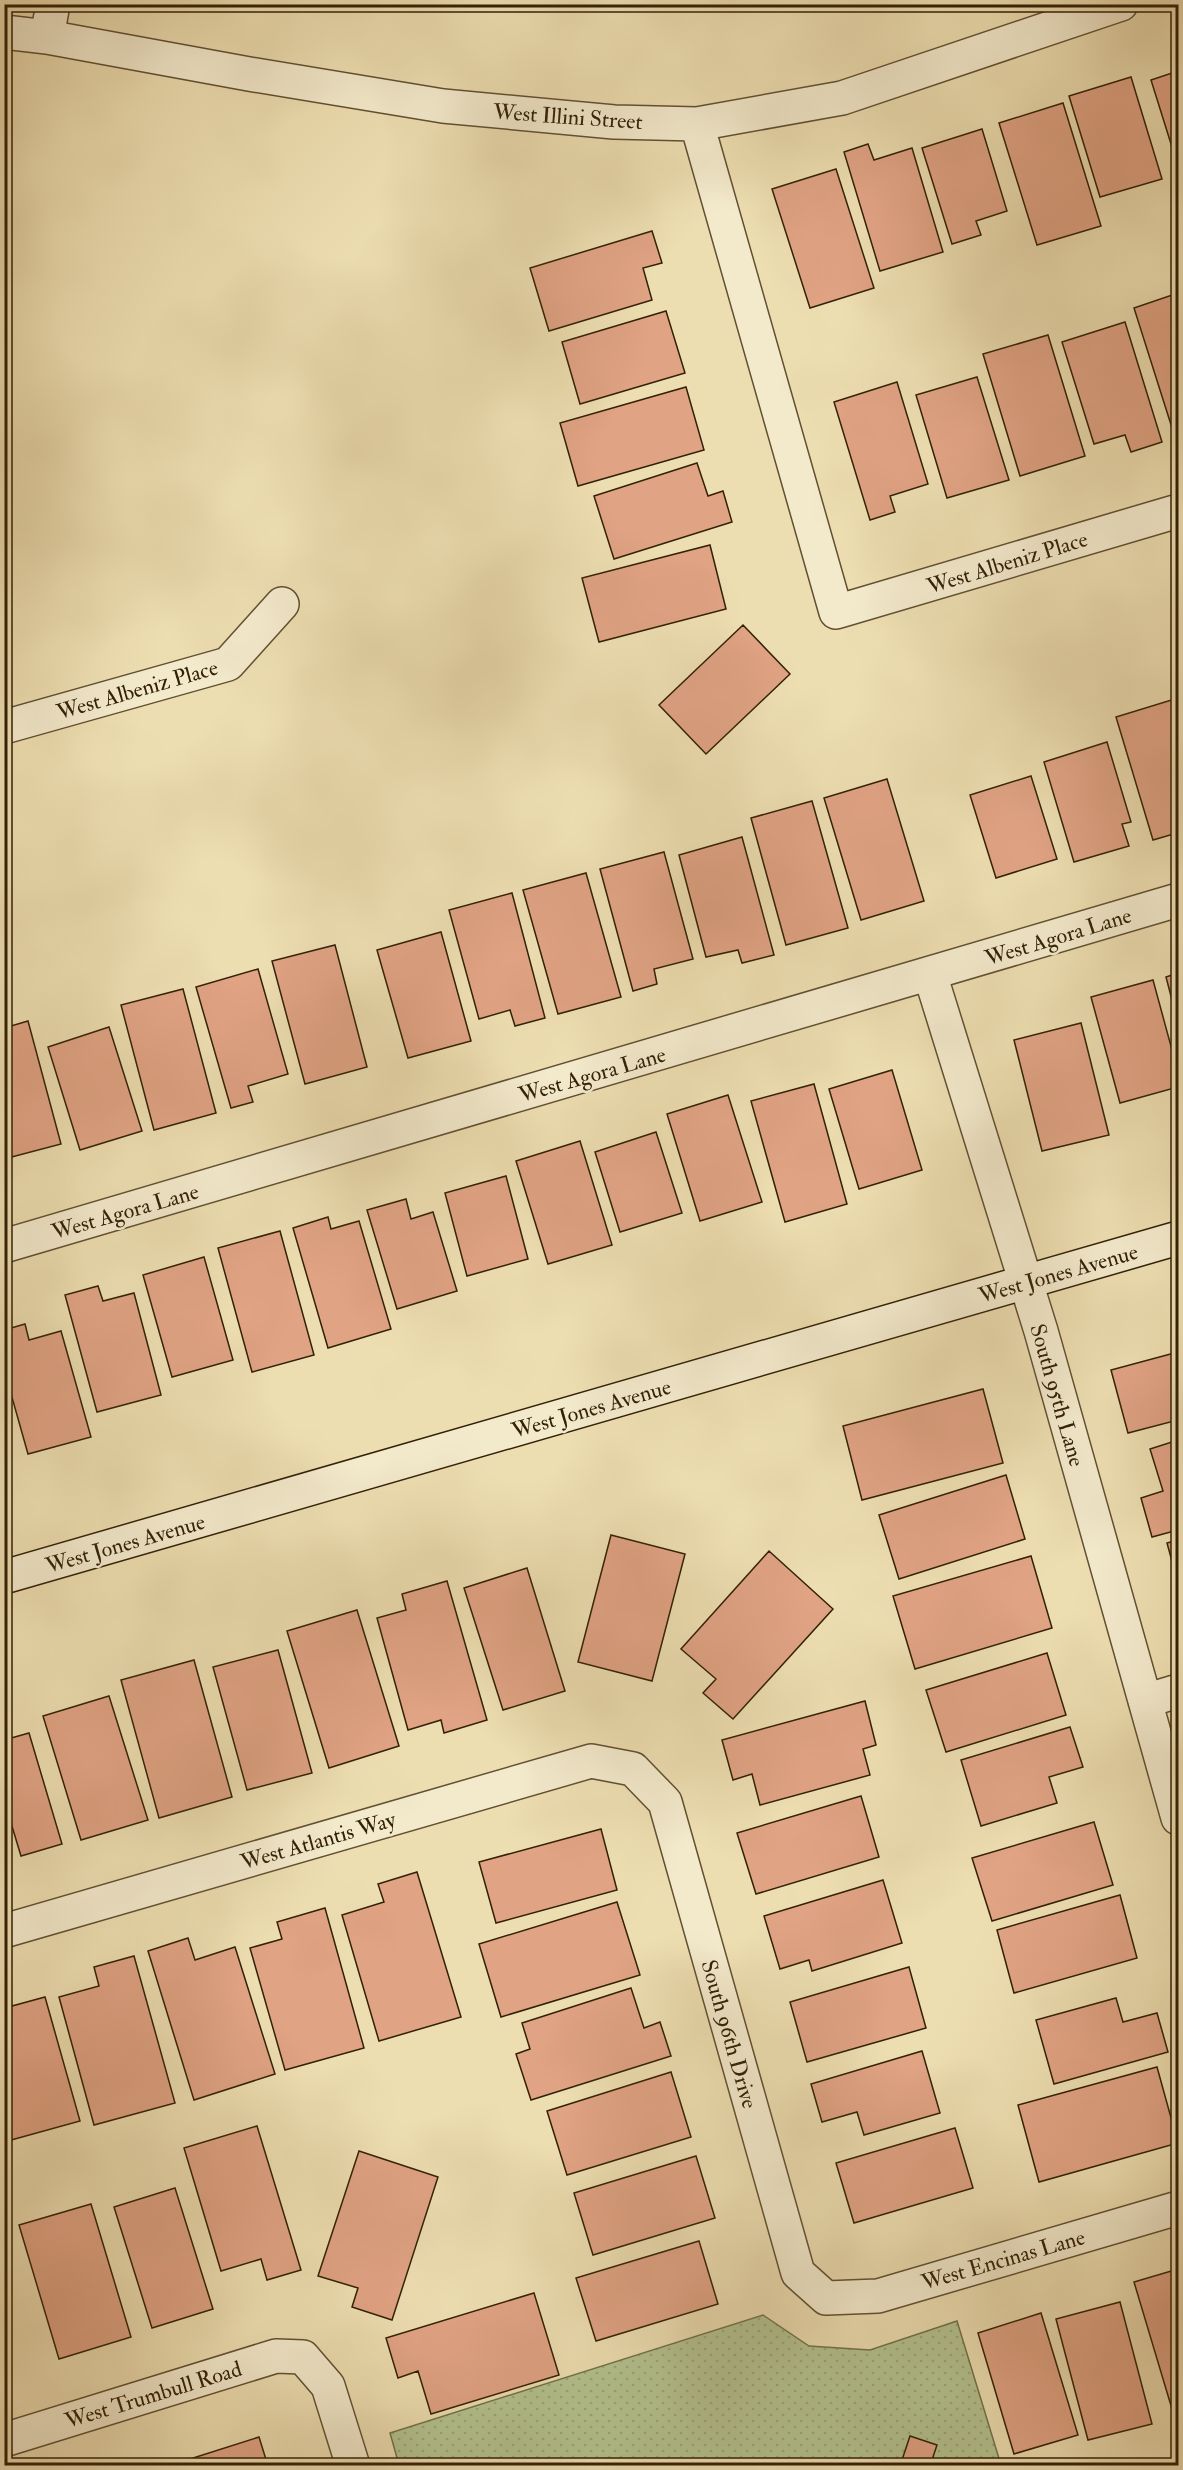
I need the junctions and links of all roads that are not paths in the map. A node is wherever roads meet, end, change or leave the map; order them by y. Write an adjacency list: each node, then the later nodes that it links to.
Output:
1 (53, 4): 4 (street)
2 (1121, 4): 5 (street, West Illini Street)
3 (4, 32): 4 (street, West Illini Street)
4 (47, 37): 5 (street, West Illini Street)
5 (697, 124): 6 (street, West Albeniz Place)
6 (1179, 511)
7 (282, 604): 8 (street, West Albeniz Place)
8 (4, 727)
9 (1179, 900): 10 (street, West Agora Lane)
10 (930, 974): 12 (street, West Agora Lane); 13 (street, South 95th Lane)
11 (1179, 1238): 13 (street, West Jones Avenue)
12 (4, 1246)
13 (1025, 1283): 14 (street, West Jones Avenue); 16 (street, South 95th Lane)
14 (4, 1577)
15 (1179, 1691): 16 (street)
16 (1145, 1701): 18 (street, South 95th Lane)
17 (633, 1768): 19 (street, West Atlantis Way); 21 (street, South 96th Drive)
18 (1179, 1818)
19 (4, 1930)
20 (1179, 2208): 21 (street, West Encinas Lane)
21 (826, 2298)
22 (4, 2440): 23 (street, West Trumbull Road)
23 (352, 2466)

